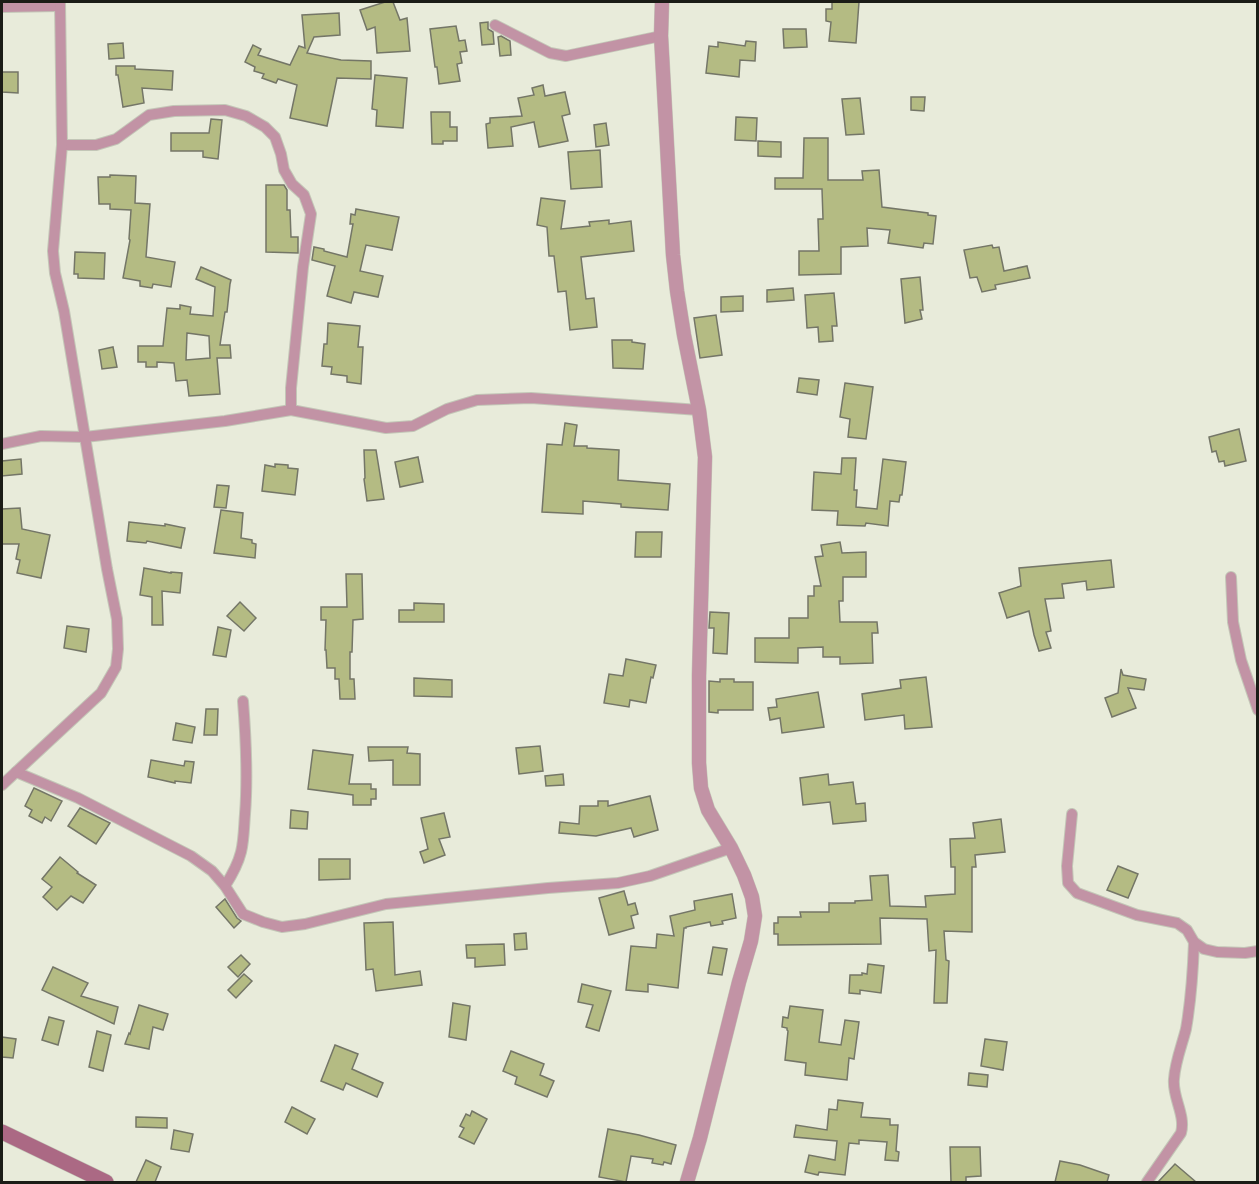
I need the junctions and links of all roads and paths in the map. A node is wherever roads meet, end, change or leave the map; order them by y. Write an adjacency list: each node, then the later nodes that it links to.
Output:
1 (662, 2): 5 (street)
2 (59, 4): 3 (street); 6 (street)
3 (2, 7)
4 (495, 25): 5 (street)
5 (661, 36): 8 (street)
6 (62, 145): 7 (street); 9 (street)
7 (291, 410): 8 (street); 9 (street)
8 (699, 410): 17 (street)
9 (85, 437): 10 (street); 14 (street)
10 (2, 444)
11 (1231, 577): 13 (street)
12 (243, 701): 18 (street)
13 (1257, 710)
14 (16, 772): 15 (street); 18 (street)
15 (2, 785)
16 (1072, 814): 19 (street)
17 (731, 848): 18 (street); 23 (street)
18 (225, 886)
19 (1194, 942): 20 (street); 24 (street)
20 (1257, 951)
21 (2, 1132): 22 (main road)
22 (106, 1182)
23 (687, 1182)
24 (1147, 1182)

